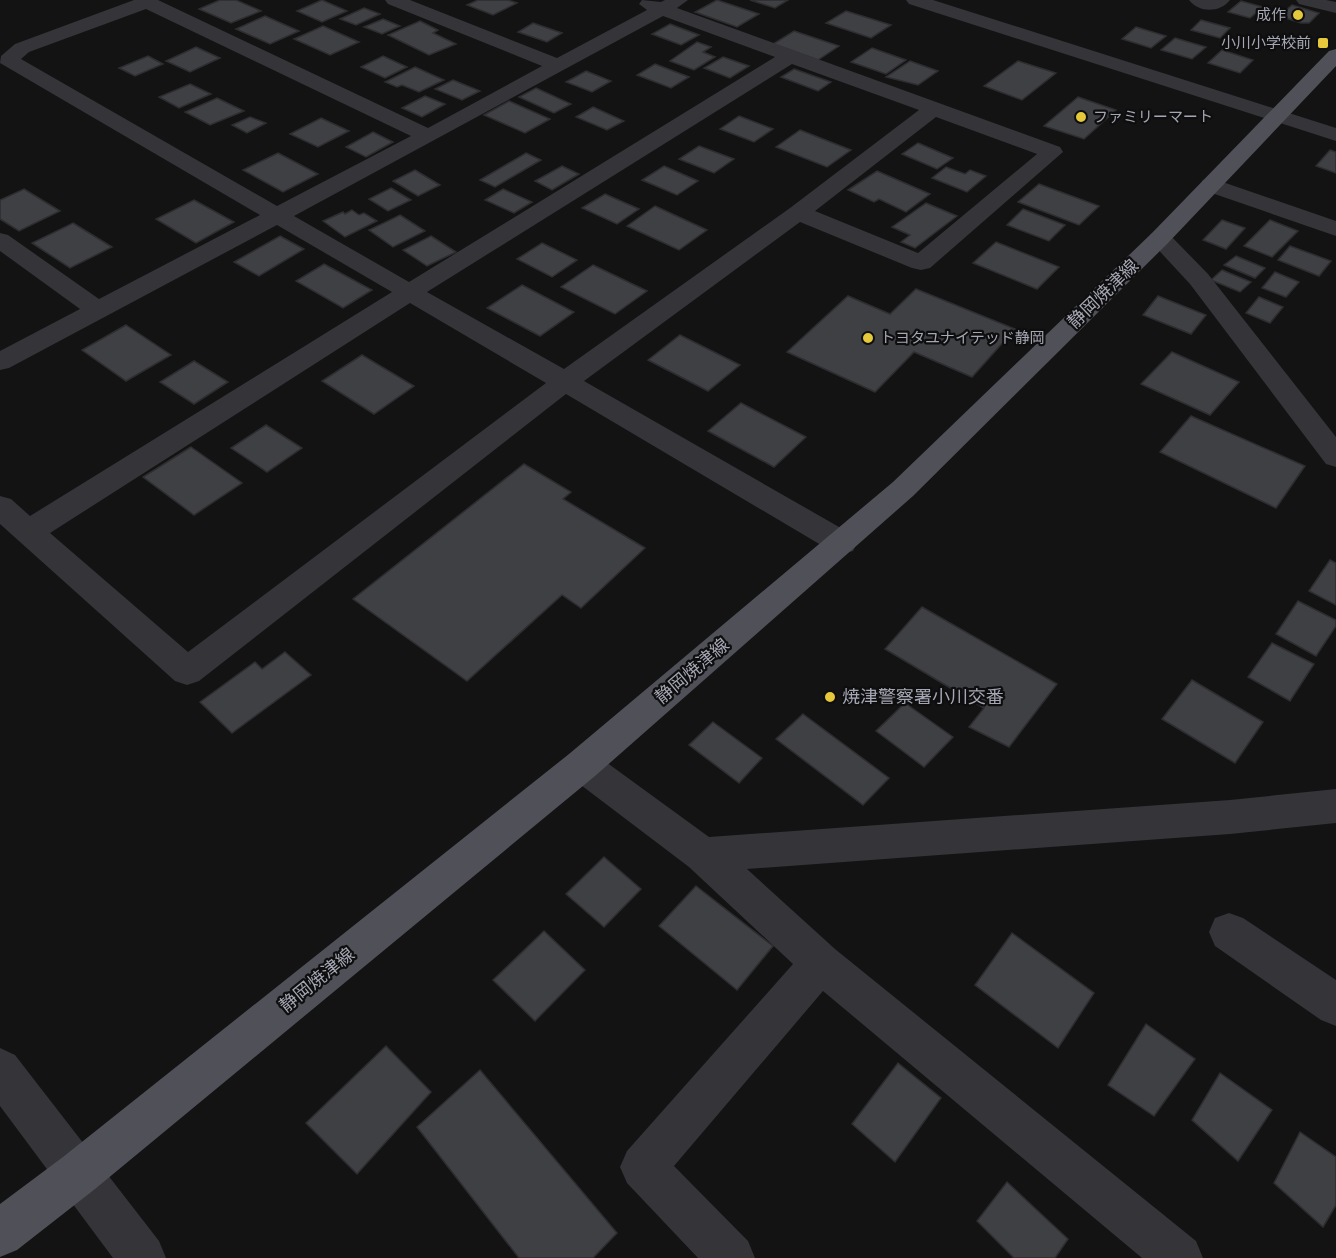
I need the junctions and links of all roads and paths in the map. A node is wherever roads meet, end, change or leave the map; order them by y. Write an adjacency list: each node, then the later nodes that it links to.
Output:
1 (394, 0): 12 (street)
2 (636, 0): 8 (street)
3 (915, 0): 14 (street)
4 (1198, 0): 5 (street)
5 (1221, 0)
6 (1305, 0): 9 (street)
7 (145, 1): 16 (street); 19 (street)
8 (671, 5): 11 (street); 12 (street)
9 (1336, 8)
10 (1336, 55): 14 (main road, 静岡焼津線)
11 (791, 57): 13 (street); 23 (street)
12 (557, 65): 16 (street)
13 (932, 110): 18 (street); 18 (street)
14 (1278, 116): 15 (street); 17 (main road, 静岡焼津線)
15 (1336, 135)
16 (428, 136): 19 (street)
17 (1211, 185): 20 (street); 21 (main road, 静岡焼津線)
18 (798, 213): 26 (street)
19 (276, 217): 23 (street); 24 (street)
20 (1336, 229)
21 (1160, 238): 27 (street); 30 (main road, 静岡焼津線)
22 (0, 240): 24 (street)
23 (410, 292): 26 (street); 29 (street)
24 (98, 310): 25 (street)
25 (0, 362)
26 (566, 381): 29 (street); 30 (street)
27 (1336, 457)
28 (0, 507): 29 (street)
29 (29, 532)
30 (842, 543): 31 (main road, 静岡焼津線)
31 (582, 765): 33 (street); 38 (main road, 静岡焼津線)
32 (1336, 806): 33 (street)
33 (703, 855): 35 (street)
34 (1229, 932): 36 (street)
35 (821, 963): 41 (street); 42 (street)
36 (1336, 1005)
37 (0, 1070): 38 (street)
38 (79, 1173): 39 (main road, 静岡焼津線); 40 (street)
39 (0, 1233)
40 (142, 1258)
41 (731, 1258)
42 (1179, 1258)

